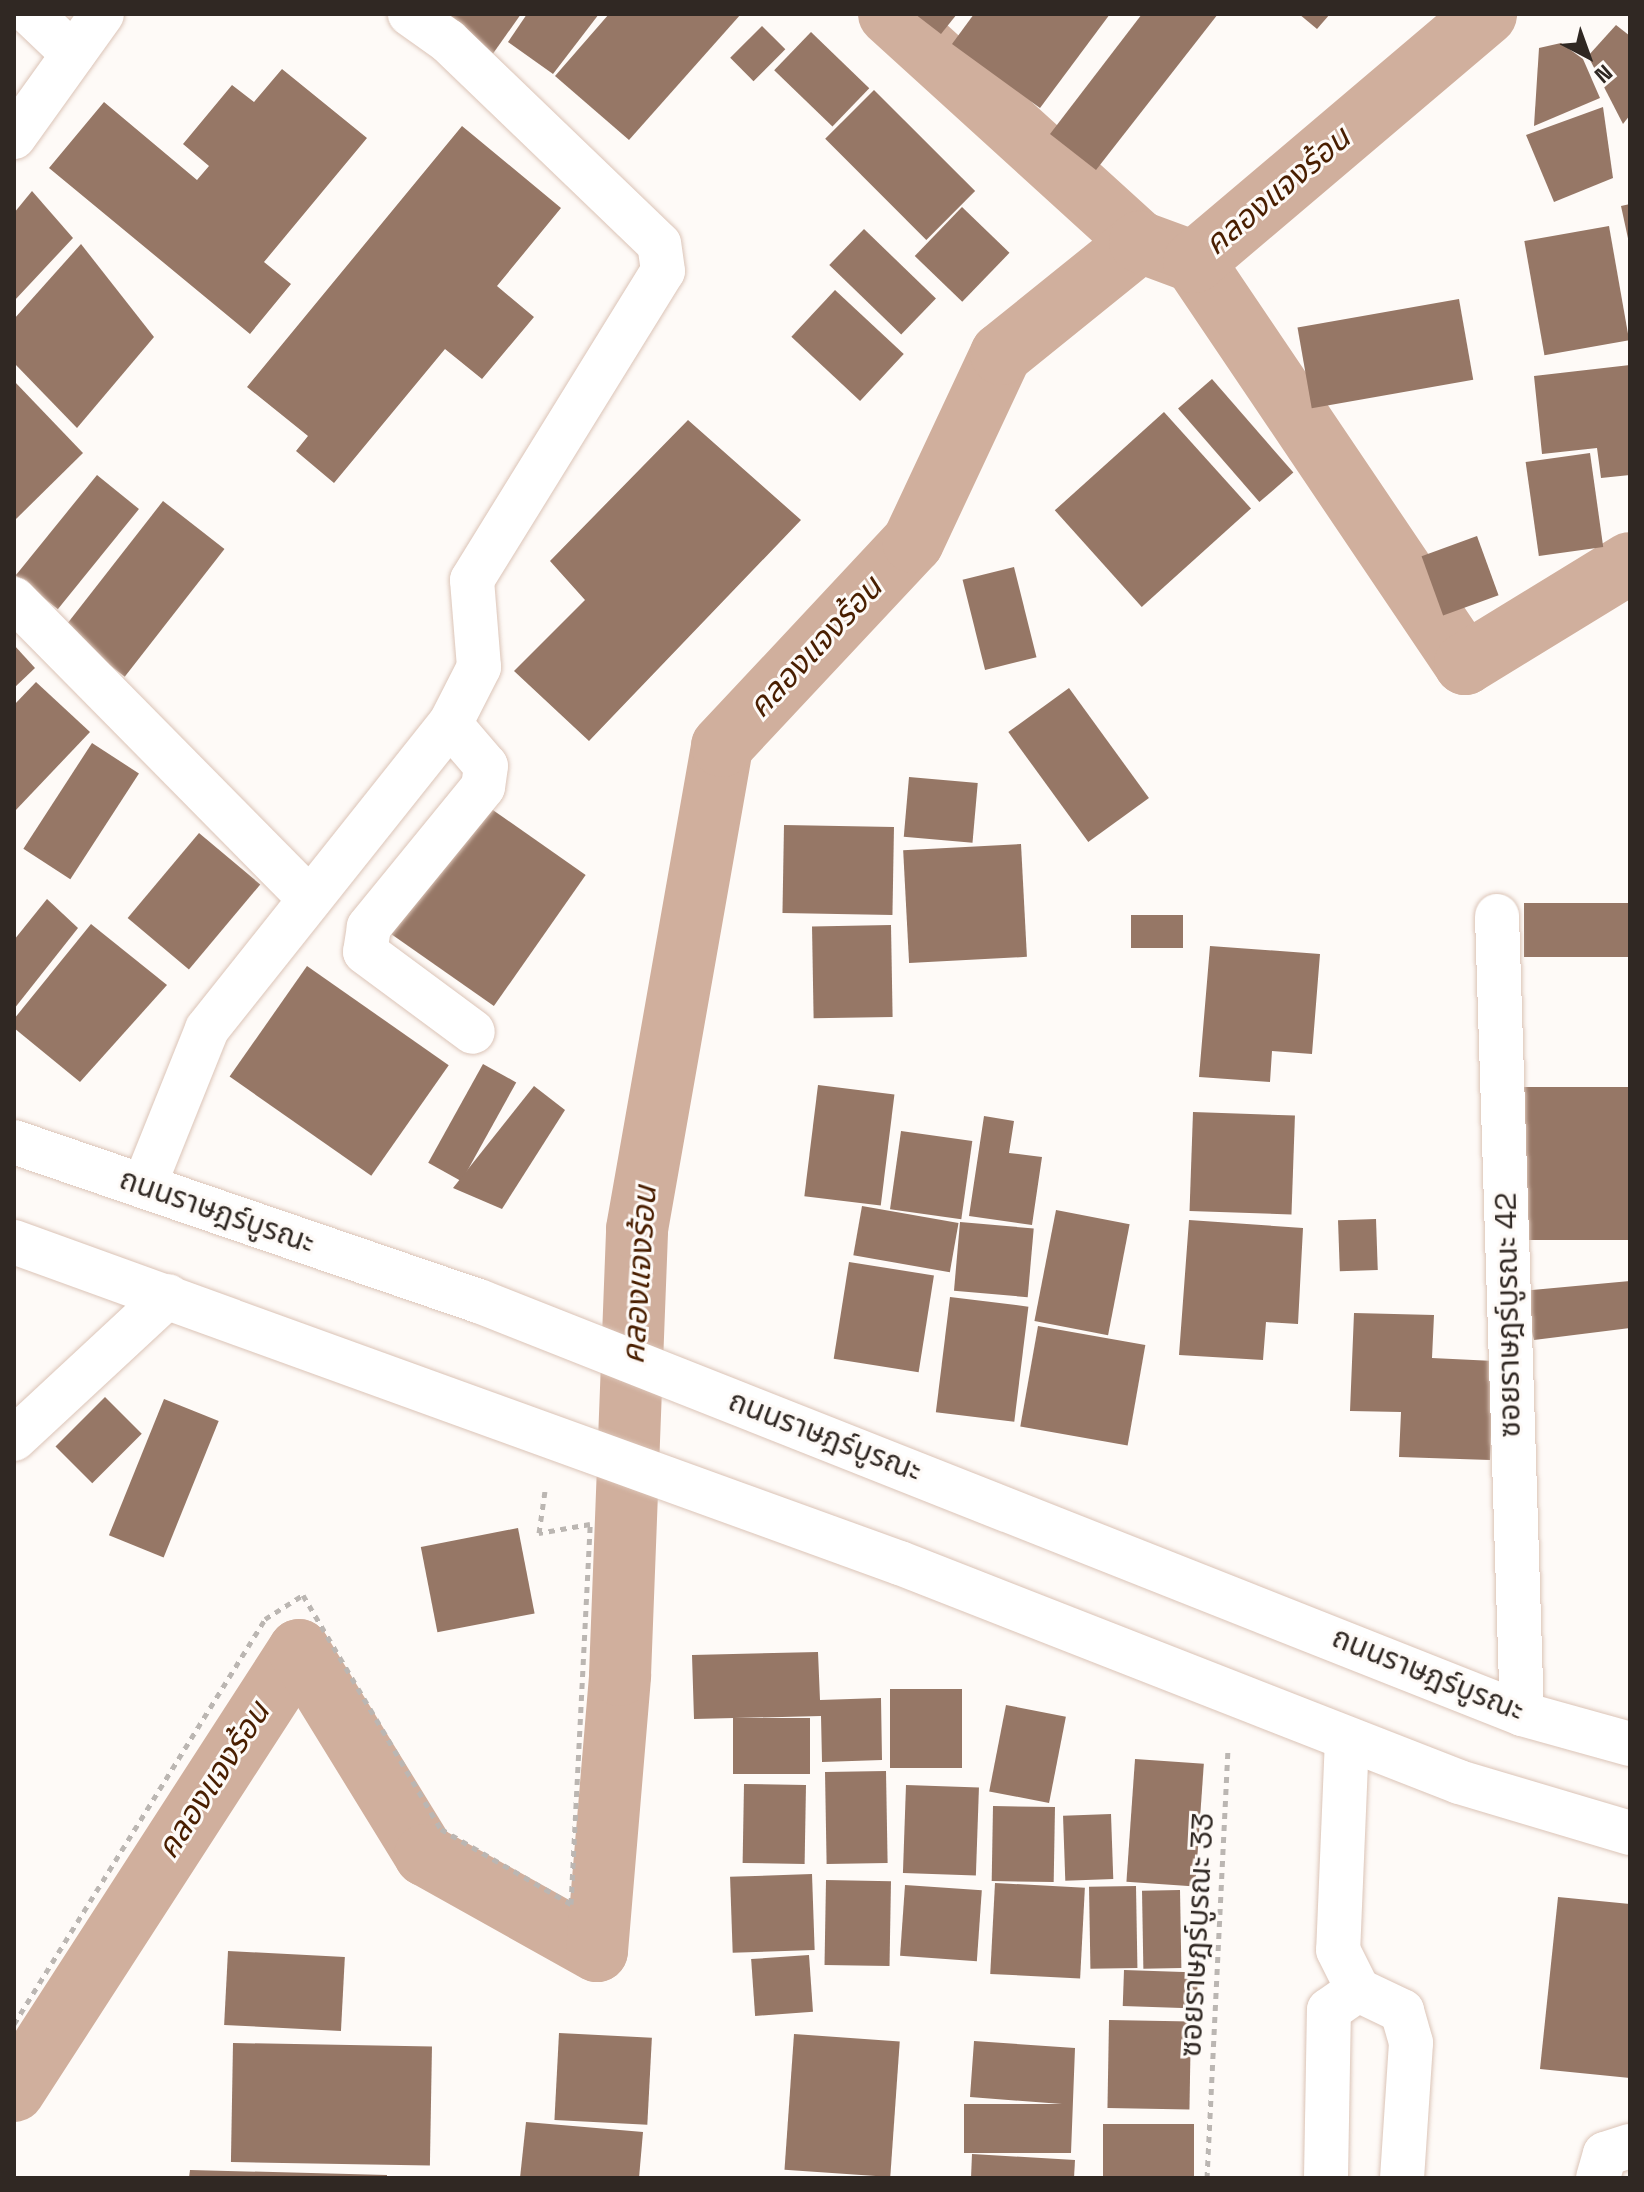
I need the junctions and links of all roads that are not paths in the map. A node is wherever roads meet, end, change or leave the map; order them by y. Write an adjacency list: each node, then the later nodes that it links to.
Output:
1 (31, 14): 4 (street)
2 (102, 14): 4 (street)
3 (410, 14): 7 (street)
4 (73, 54): 5 (street)
5 (14, 137)
6 (14, 599): 8 (street)
7 (450, 724): 8 (street); 10 (street)
8 (310, 899): 12 (street)
9 (1497, 916): 16 (street, ซอยราษฎร์บูรณะ 42)
10 (473, 1032)
11 (14, 1142): 12 (street, ถนนราษฎร์บูรณะ)
12 (144, 1186): 16 (street, ถนนราษฎร์บูรณะ)
13 (14, 1242): 14 (street)
14 (168, 1296): 15 (street); 17 (street)
15 (14, 1439)
16 (1522, 1714): 18 (street, ถนนราษฎร์บูรณะ)
17 (1347, 1739): 19 (street); 20 (street)
18 (1630, 1744)
19 (1630, 1833)
20 (1358, 1990): 22 (street); 23 (street)
21 (1630, 2146): 24 (street)
22 (1326, 2178)
23 (1402, 2178)
24 (1598, 2178)

